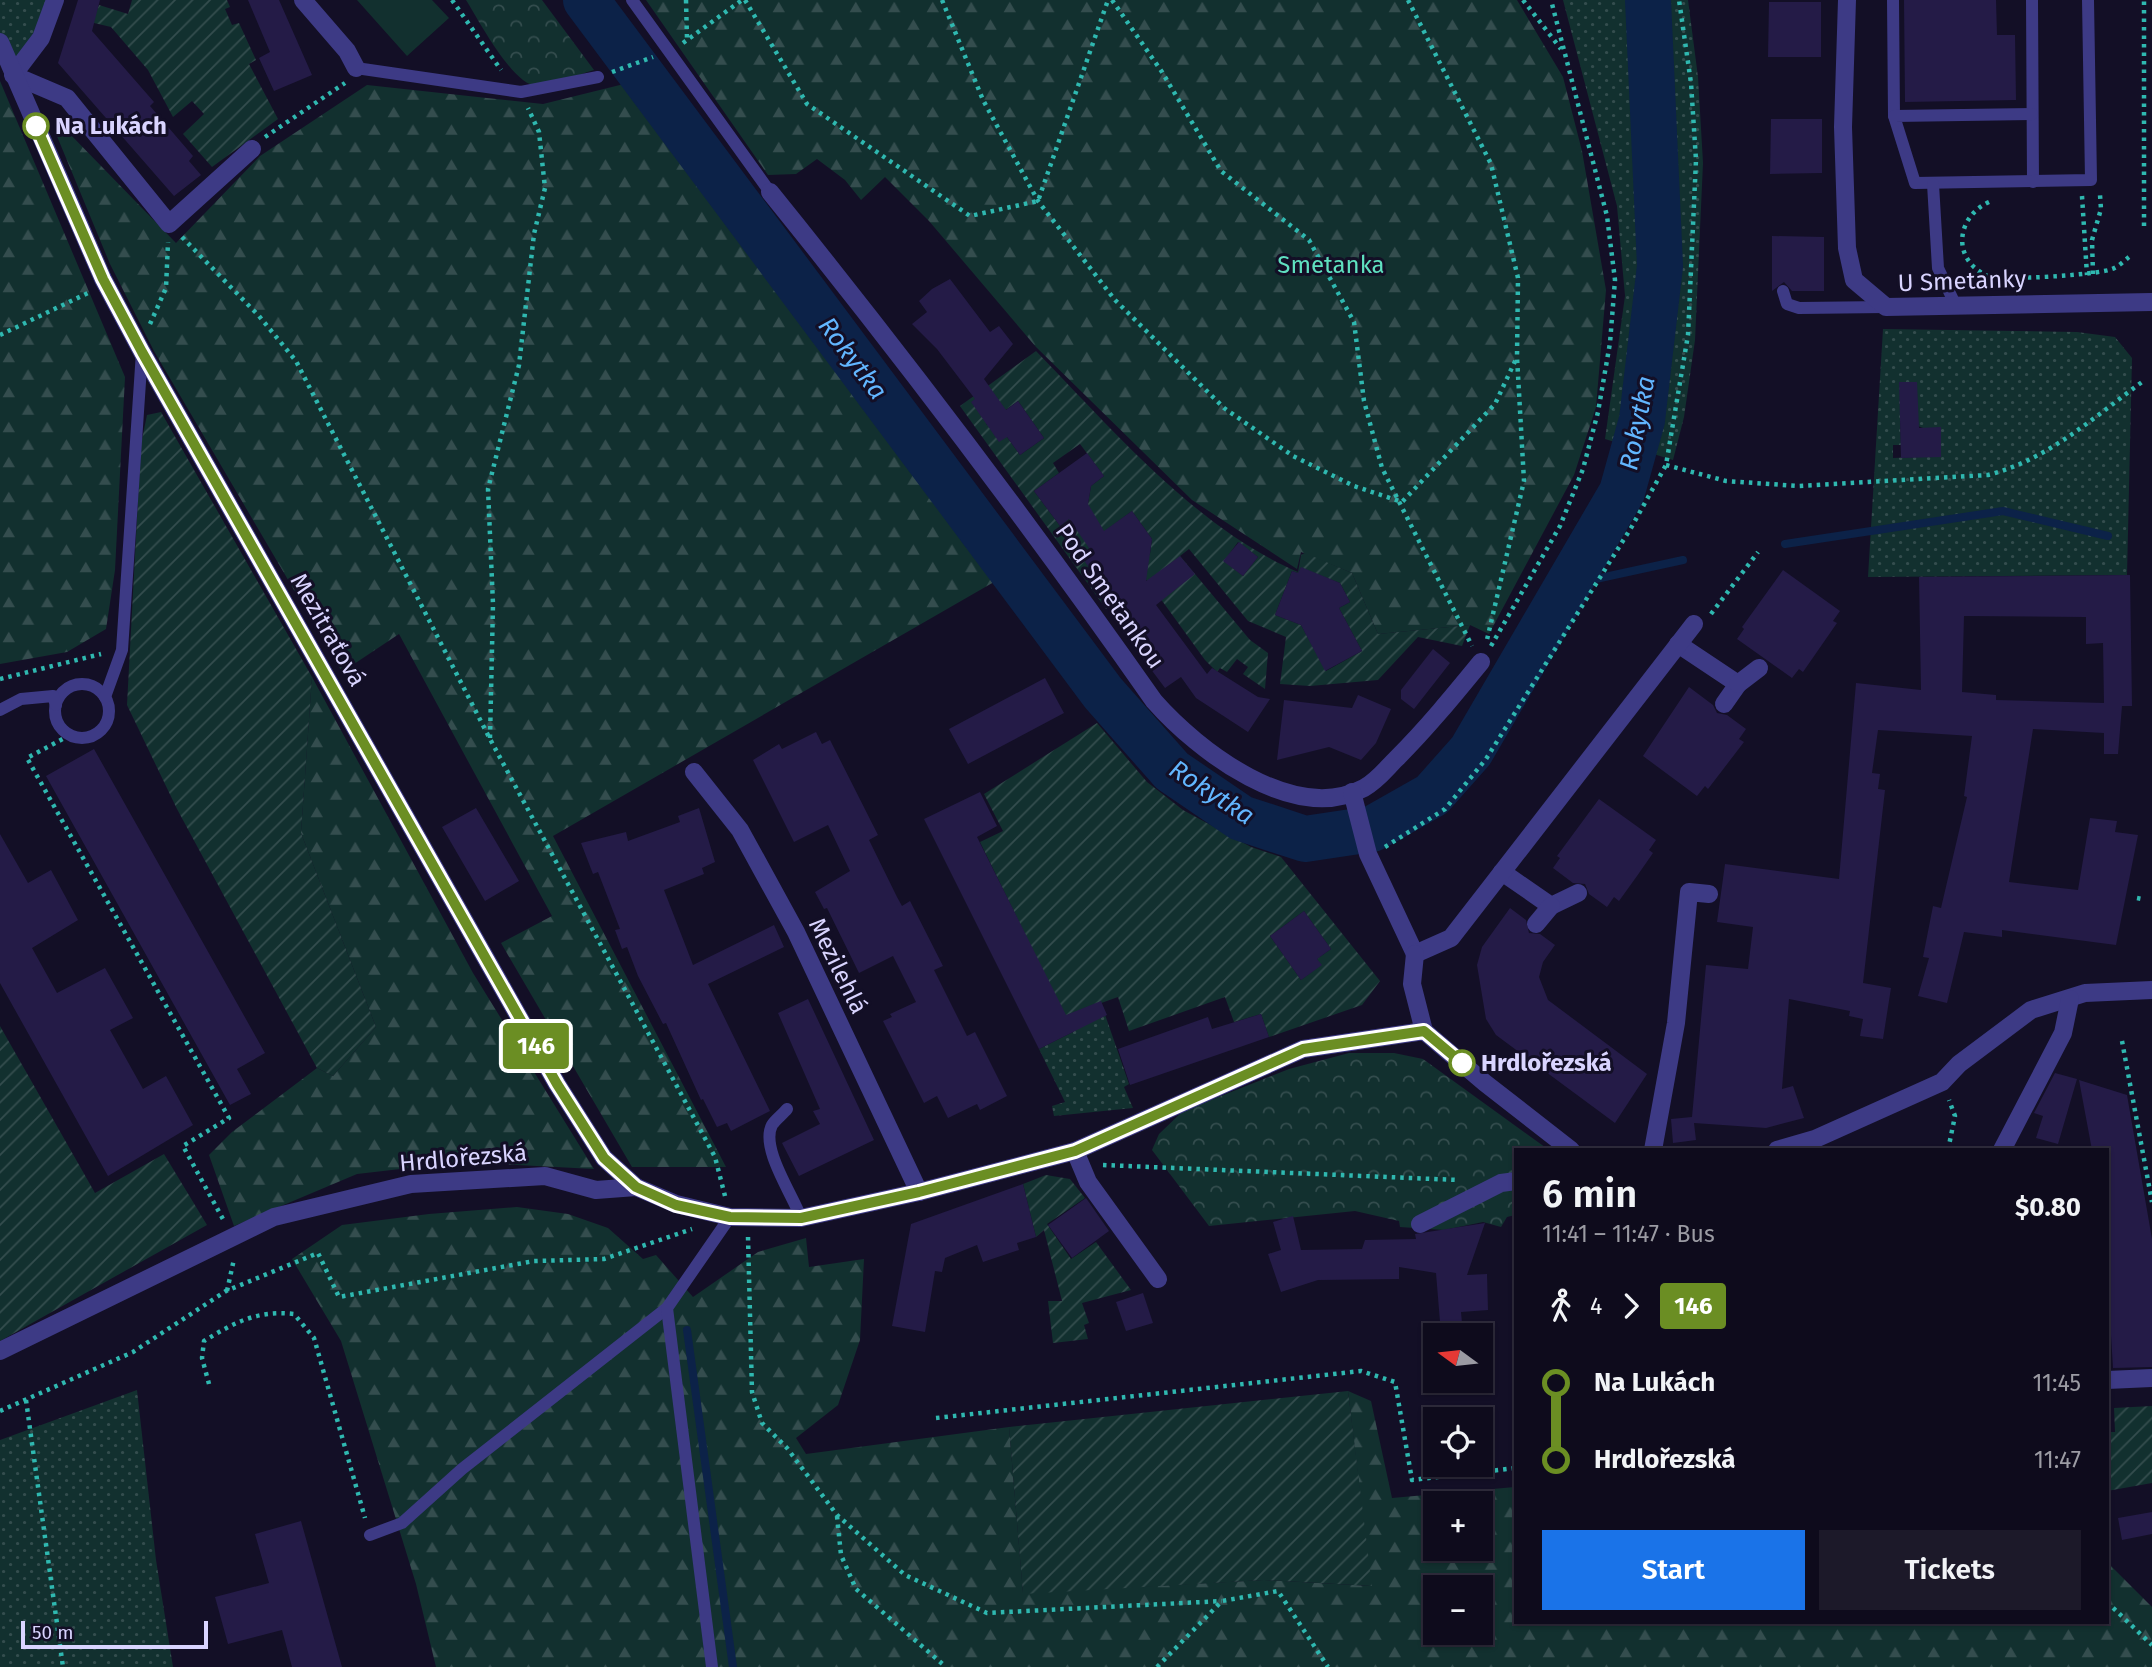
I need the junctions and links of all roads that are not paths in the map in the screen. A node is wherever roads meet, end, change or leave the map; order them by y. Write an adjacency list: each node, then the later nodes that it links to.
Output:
1 (55, 0): 10 (street)
2 (303, 0): 9 (street)
3 (632, 0): 17 (lane)
4 (1847, 0): 21 (street, U Smetanky)
5 (1893, 0): 13 (lane)
6 (2032, 0): 12 (lane)
7 (2088, 0): 15 (lane)
8 (0, 41): 10 (street, Mezitraťová)
9 (356, 68): 11 (lane)
10 (13, 75): 14 (street); 22 (street, Mezitraťová)
11 (598, 77)
12 (2032, 114): 13 (lane); 15 (lane)
13 (1894, 116): 16 (lane)
14 (252, 149)
15 (2033, 181): 16 (lane)
16 (1933, 184): 20 (lane)
17 (770, 192): 33 (street, Pod Smetankou)
18 (1783, 291): 21 (lane)
19 (2152, 302): 20 (street, U Smetanky)
20 (1955, 304): 21 (street, U Smetanky)
21 (1886, 307)
22 (142, 352): 28 (lane); 50 (street, Mezitraťová)
23 (1694, 624): 24 (street)
24 (1678, 643): 27 (street); 34 (street)
25 (1481, 662): 33 (street, Pod Smetankou)
26 (1759, 668): 27 (street)
27 (1738, 684): 29 (street)
28 (106, 697): 30 (lane); 30 (lane)
29 (1724, 704)
30 (56, 705): 31 (lane)
31 (0, 709)
32 (694, 772): 51 (street, Mezilehlá)
33 (1354, 799): 39 (street)
34 (1502, 872): 37 (street); 39 (street)
35 (1578, 893): 37 (street)
36 (1709, 894): 45 (street)
37 (1551, 906): 38 (street)
38 (1536, 924)
39 (1415, 954): 42 (street)
40 (2152, 990): 41 (street)
41 (2070, 999): 46 (street); 47 (street)
42 (1424, 1031): 44 (street); 48 (street, Hrdlořezská)
43 (787, 1109): 53 (lane)
44 (1568, 1148)
45 (1653, 1148)
46 (1784, 1148)
47 (2003, 1148)
48 (1075, 1151): 51 (street, Hrdlořezská); 55 (street)
49 (1514, 1181): 54 (street)
50 (636, 1187): 52 (street, Hrdlořezská); 57 (street, Hrdlořezská)
51 (919, 1192): 53 (street, Hrdlořezská)
52 (739, 1218): 53 (street, Hrdlořezská); 56 (lane)
53 (801, 1218)
54 (1420, 1224)
55 (1158, 1279)
56 (667, 1308): 60 (lane); 61 (lane)
57 (0, 1351)
58 (2152, 1378): 59 (street)
59 (2109, 1380)
60 (370, 1535)
61 (712, 1667)

